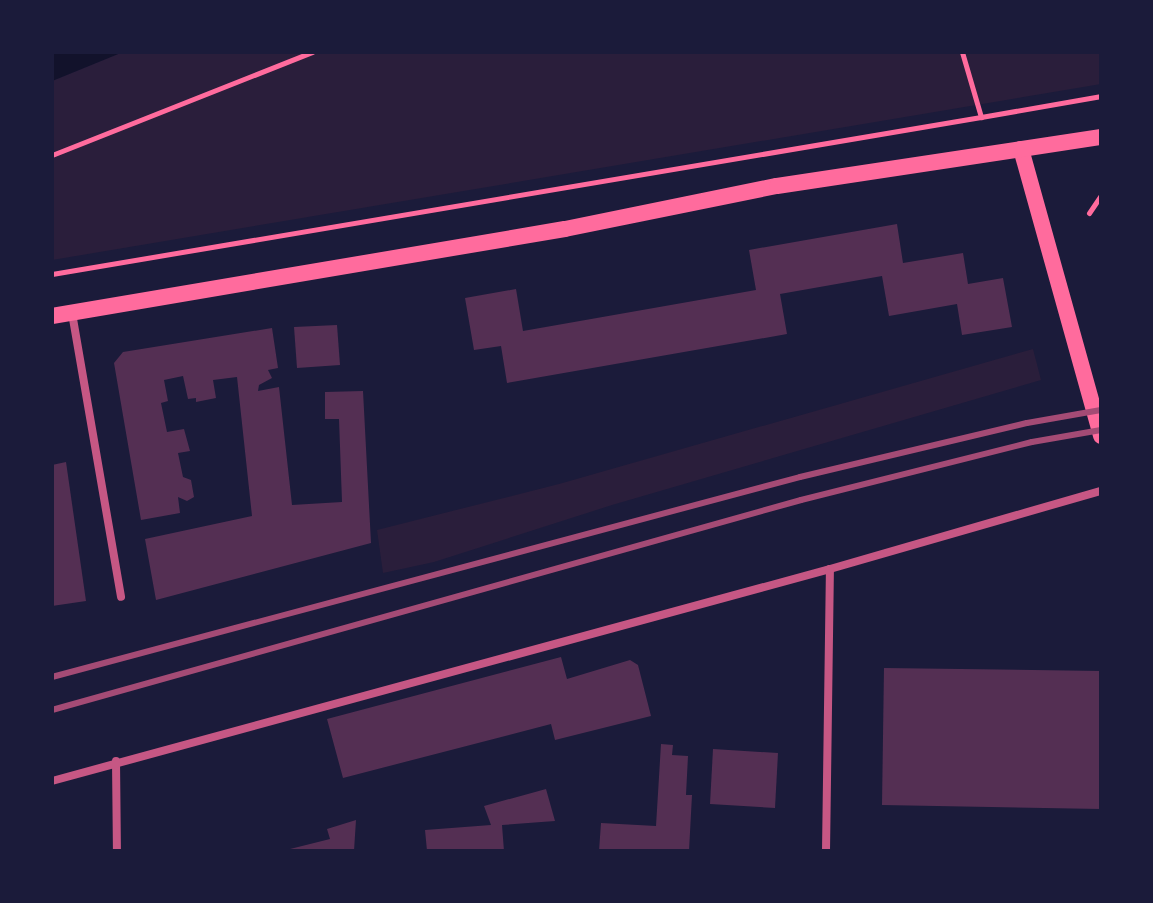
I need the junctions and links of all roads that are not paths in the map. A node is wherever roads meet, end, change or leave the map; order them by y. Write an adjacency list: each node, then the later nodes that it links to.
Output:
1 (1101, 137): 2 (main road)
2 (1021, 149): 3 (main road); 5 (main road)
3 (72, 312): 4 (main road); 8 (street)
4 (52, 316)
5 (1101, 436)
6 (1101, 491): 7 (street)
7 (830, 569): 9 (street); 12 (street)
8 (121, 597)
9 (116, 761): 10 (street); 11 (street)
10 (52, 781)
11 (117, 851)
12 (826, 851)

